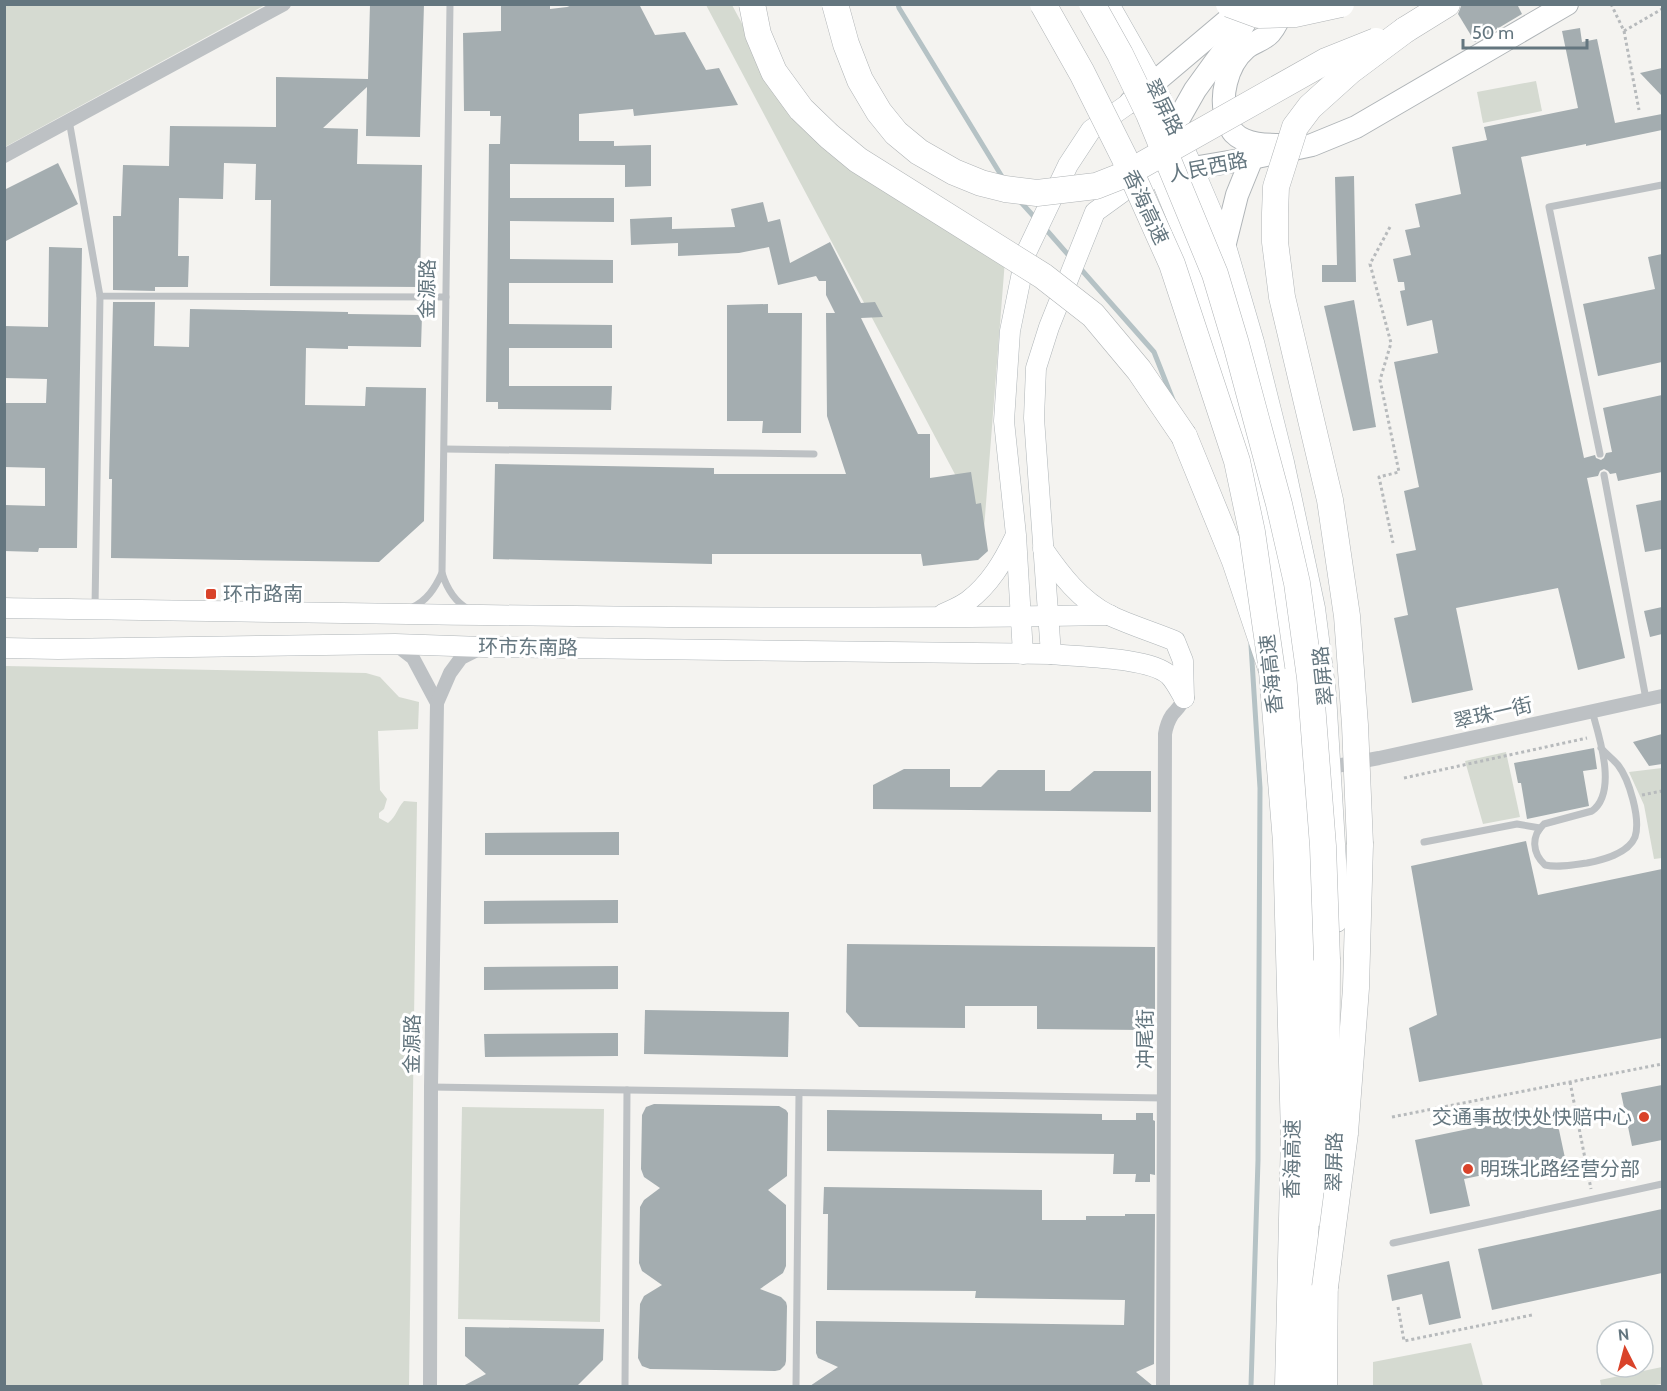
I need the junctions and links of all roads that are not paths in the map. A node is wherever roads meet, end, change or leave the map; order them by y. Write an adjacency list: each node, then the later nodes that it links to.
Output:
1 (284, 4): 19 (street)
2 (450, 4): 29 (lane, 金源路)
3 (752, 4): 50 (highway, bridge)
4 (836, 4): 16 (highway, bridge)
5 (1043, 4): 50 (highway, 香海高速, bridge)
6 (1080, 4): 18 (main road, 翠屏路)
7 (1092, 4): 66 (highway, 香海高速, bridge)
8 (1108, 4): 17 (main road, 翠屏路)
9 (1229, 4): 13 (highway, bridge)
10 (1247, 4): 17 (main road)
11 (1257, 4): 20 (main road)
12 (1285, 4): 21 (main road)
13 (1341, 4)
14 (1447, 4): 16 (highway)
15 (1567, 4): 21 (main road, 人民西路)
16 (1405, 30): 66 (highway, bridge)
17 (1154, 83): 18 (main road); 20 (main road, 翠屏路)
18 (1131, 102): 25 (main road, 翠屏路); 34 (main road)
19 (69, 120): 22 (street); 28 (lane)
20 (1174, 127): 24 (main road, 翠屏路); 25 (main road)
21 (1312, 145): 23 (main road, 人民西路)
22 (4, 156)
23 (1252, 158): 24 (main road, 人民西路); 27 (main road)
24 (1193, 168): 25 (main road, 人民西路); 27 (main road, 翠屏路)
25 (1160, 177): 35 (main road, 人民西路); 72 (main road, 翠屏路)
26 (1662, 185): 32 (lane)
27 (1225, 243): 57 (main road, 翠屏路)
28 (100, 296): 29 (lane); 38 (lane)
29 (446, 297): 30 (lane, 金源路)
30 (444, 449): 31 (lane); 36 (lane, 金源路)
31 (814, 453)
32 (1600, 454)
33 (1604, 475): 53 (lane)
34 (1016, 535): 42 (main road); 44 (main road)
35 (1043, 549): 41 (main road); 43 (main road, 人民西路)
36 (442, 573): 39 (lane); 40 (lane)
37 (4, 608): 38 (main road, 环市东南路)
38 (95, 609): 39 (main road, 环市东南路)
39 (394, 614): 40 (main road, 环市东南路)
40 (488, 615): 44 (main road, 环市东南路)
41 (1110, 615): 43 (main road, 环市东南路); 52 (main road)
42 (1022, 616): 43 (main road, 环市东南路); 44 (main road, 环市东南路); 48 (main road)
43 (1048, 616): 49 (main road, 人民西路)
44 (937, 617)
45 (395, 644): 46 (main road, 环市东南路); 47 (main road, 环市东南路); 54 (street)
46 (483, 647): 48 (main road, 环市东南路); 54 (street)
47 (4, 648)
48 (1023, 654): 49 (main road, 环市东南路)
49 (1051, 654): 52 (main road, 环市东南路)
50 (1272, 671): 71 (highway, 香海高速)
51 (1662, 696): 53 (street, 翠珠一街)
52 (1184, 698): 63 (street, 冲尾街)
53 (1646, 699): 55 (street, 翠珠一街)
54 (437, 703): 60 (street, 金源路)
55 (1592, 711): 56 (lane); 57 (street, 翠珠一街)
56 (1601, 748): 58 (lane); 58 (lane)
57 (1331, 767): 74 (main road, 翠屏路)
58 (1540, 828): 59 (lane)
59 (1424, 842)
60 (431, 1087): 61 (lane); 67 (street, 金源路)
61 (627, 1090): 62 (lane); 68 (lane)
62 (799, 1093): 63 (lane); 69 (lane)
63 (1164, 1098): 70 (street, 冲尾街)
64 (1662, 1184): 65 (lane)
65 (1393, 1243)
66 (1325, 1287): 73 (highway, 香海高速)
67 (430, 1386)
68 (625, 1386)
69 (796, 1386)
70 (1163, 1386)
71 (1288, 1386)
72 (1306, 1386)
73 (1324, 1386)
74 (1332, 1386)

